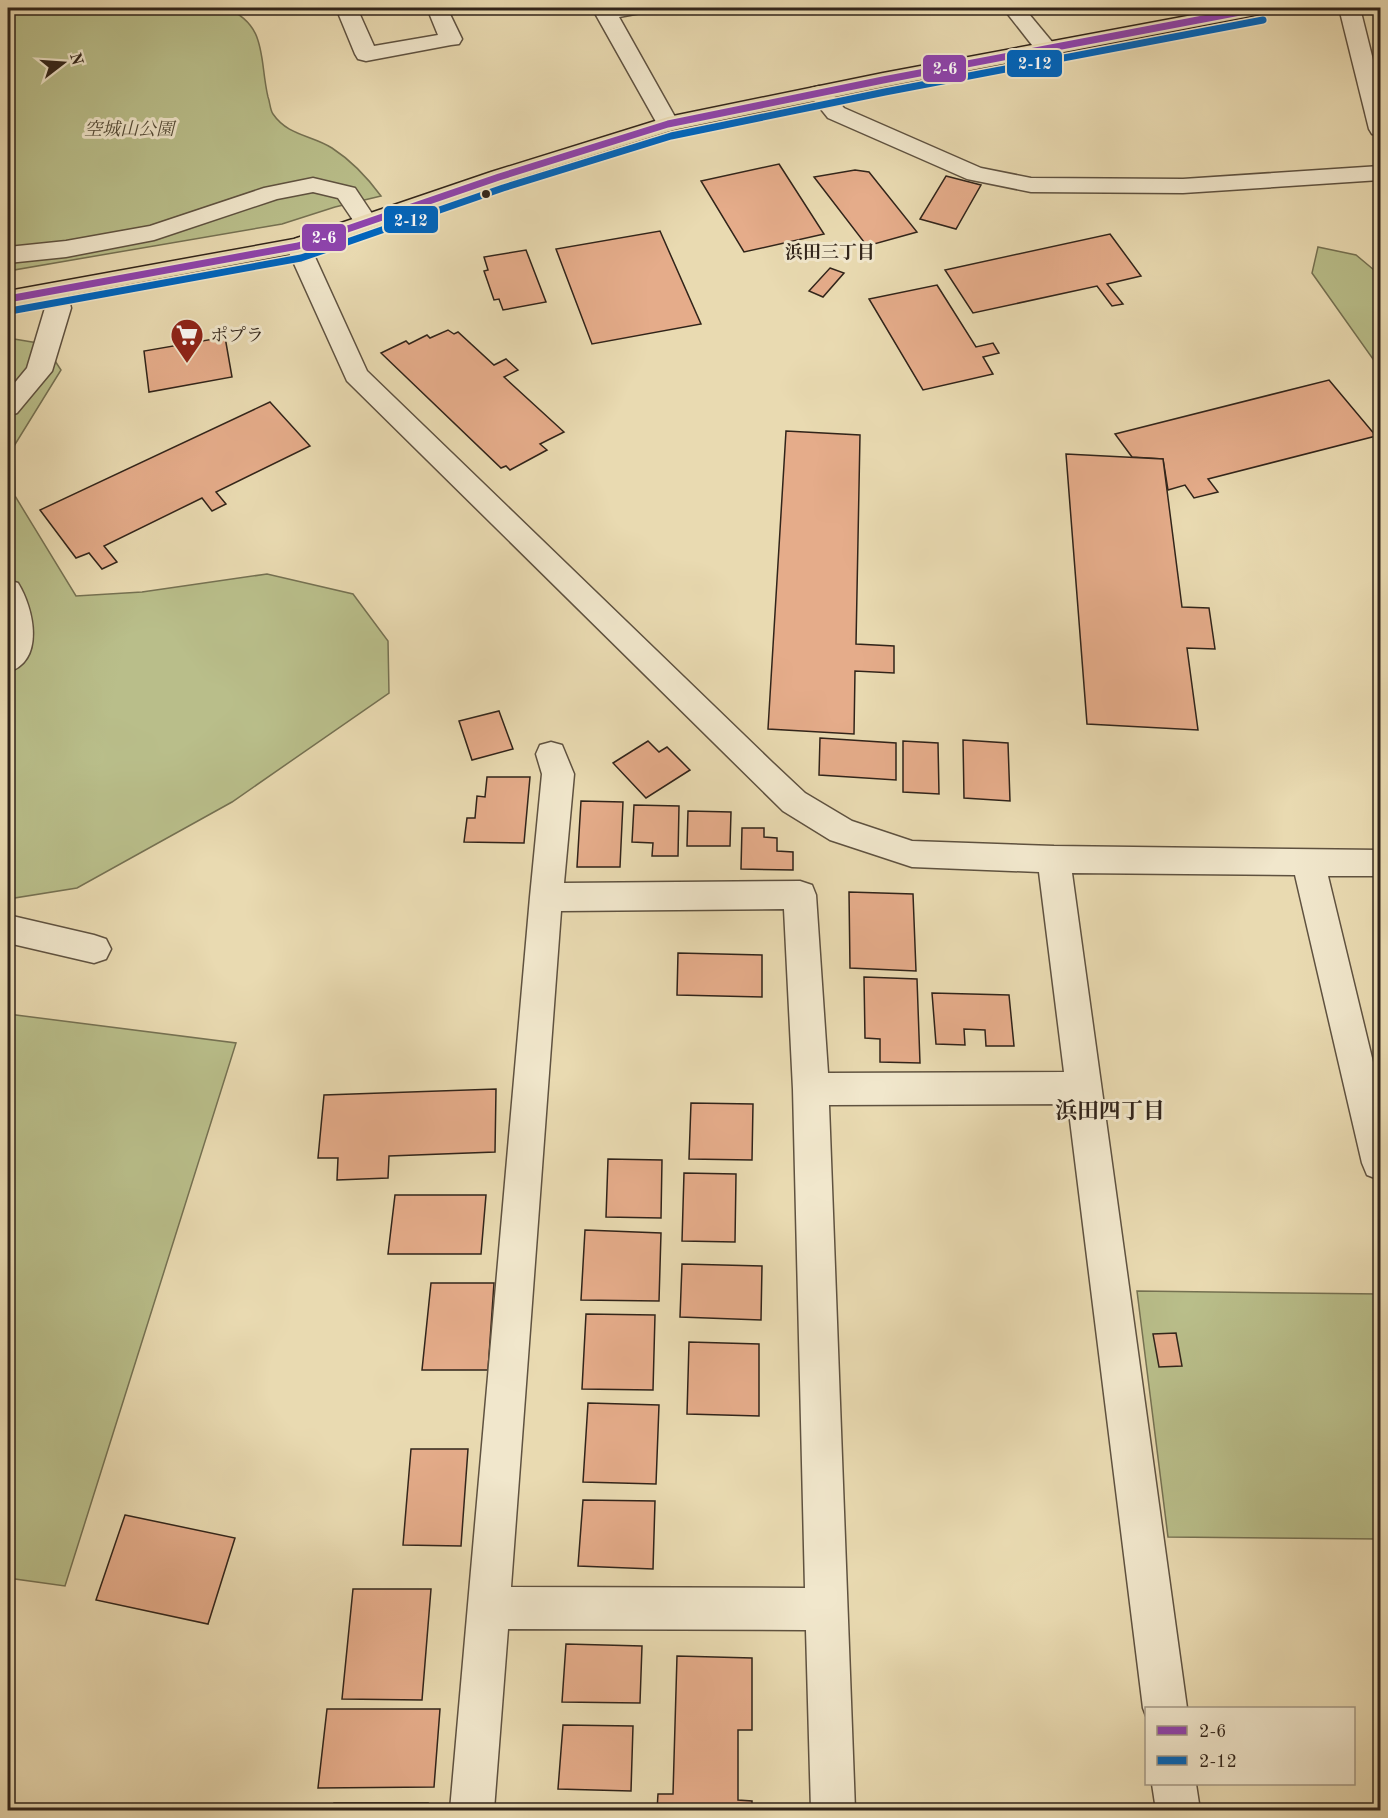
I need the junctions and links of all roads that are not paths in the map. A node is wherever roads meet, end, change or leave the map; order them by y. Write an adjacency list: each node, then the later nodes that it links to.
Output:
1 (346, 8): 2 (street)
2 (437, 8)
3 (639, 8): 7 (street)
4 (1013, 8): 8 (street)
5 (1261, 8): 8 (main road)
6 (1349, 8): 11 (street)
7 (605, 10): 10 (street)
8 (1047, 49): 9 (main road)
9 (819, 93): 10 (main road); 12 (street)
10 (668, 124): 13 (main road)
11 (1380, 129)
12 (1380, 173)
13 (365, 221): 14 (main road); 15 (street)
14 (298, 246): 16 (main road); 22 (street)
15 (8, 255)
16 (55, 291): 17 (main road); 18 (street)
17 (8, 299)
18 (8, 407)
19 (8, 591): 20 (street)
20 (8, 661)
21 (550, 754): 25 (street)
22 (1054, 859): 24 (street); 28 (street)
23 (1380, 863): 24 (street)
24 (1309, 864): 30 (street)
25 (546, 897): 29 (street); 31 (street)
26 (8, 929): 27 (street)
27 (94, 949)
28 (1084, 1088): 29 (street); 33 (street)
29 (812, 1089): 32 (street)
30 (1380, 1163)
31 (490, 1608): 32 (street); 35 (street)
32 (827, 1609): 36 (street)
33 (1165, 1707)
34 (1174, 1785): 37 (street)
35 (472, 1810)
36 (833, 1810)
37 (1178, 1810)

